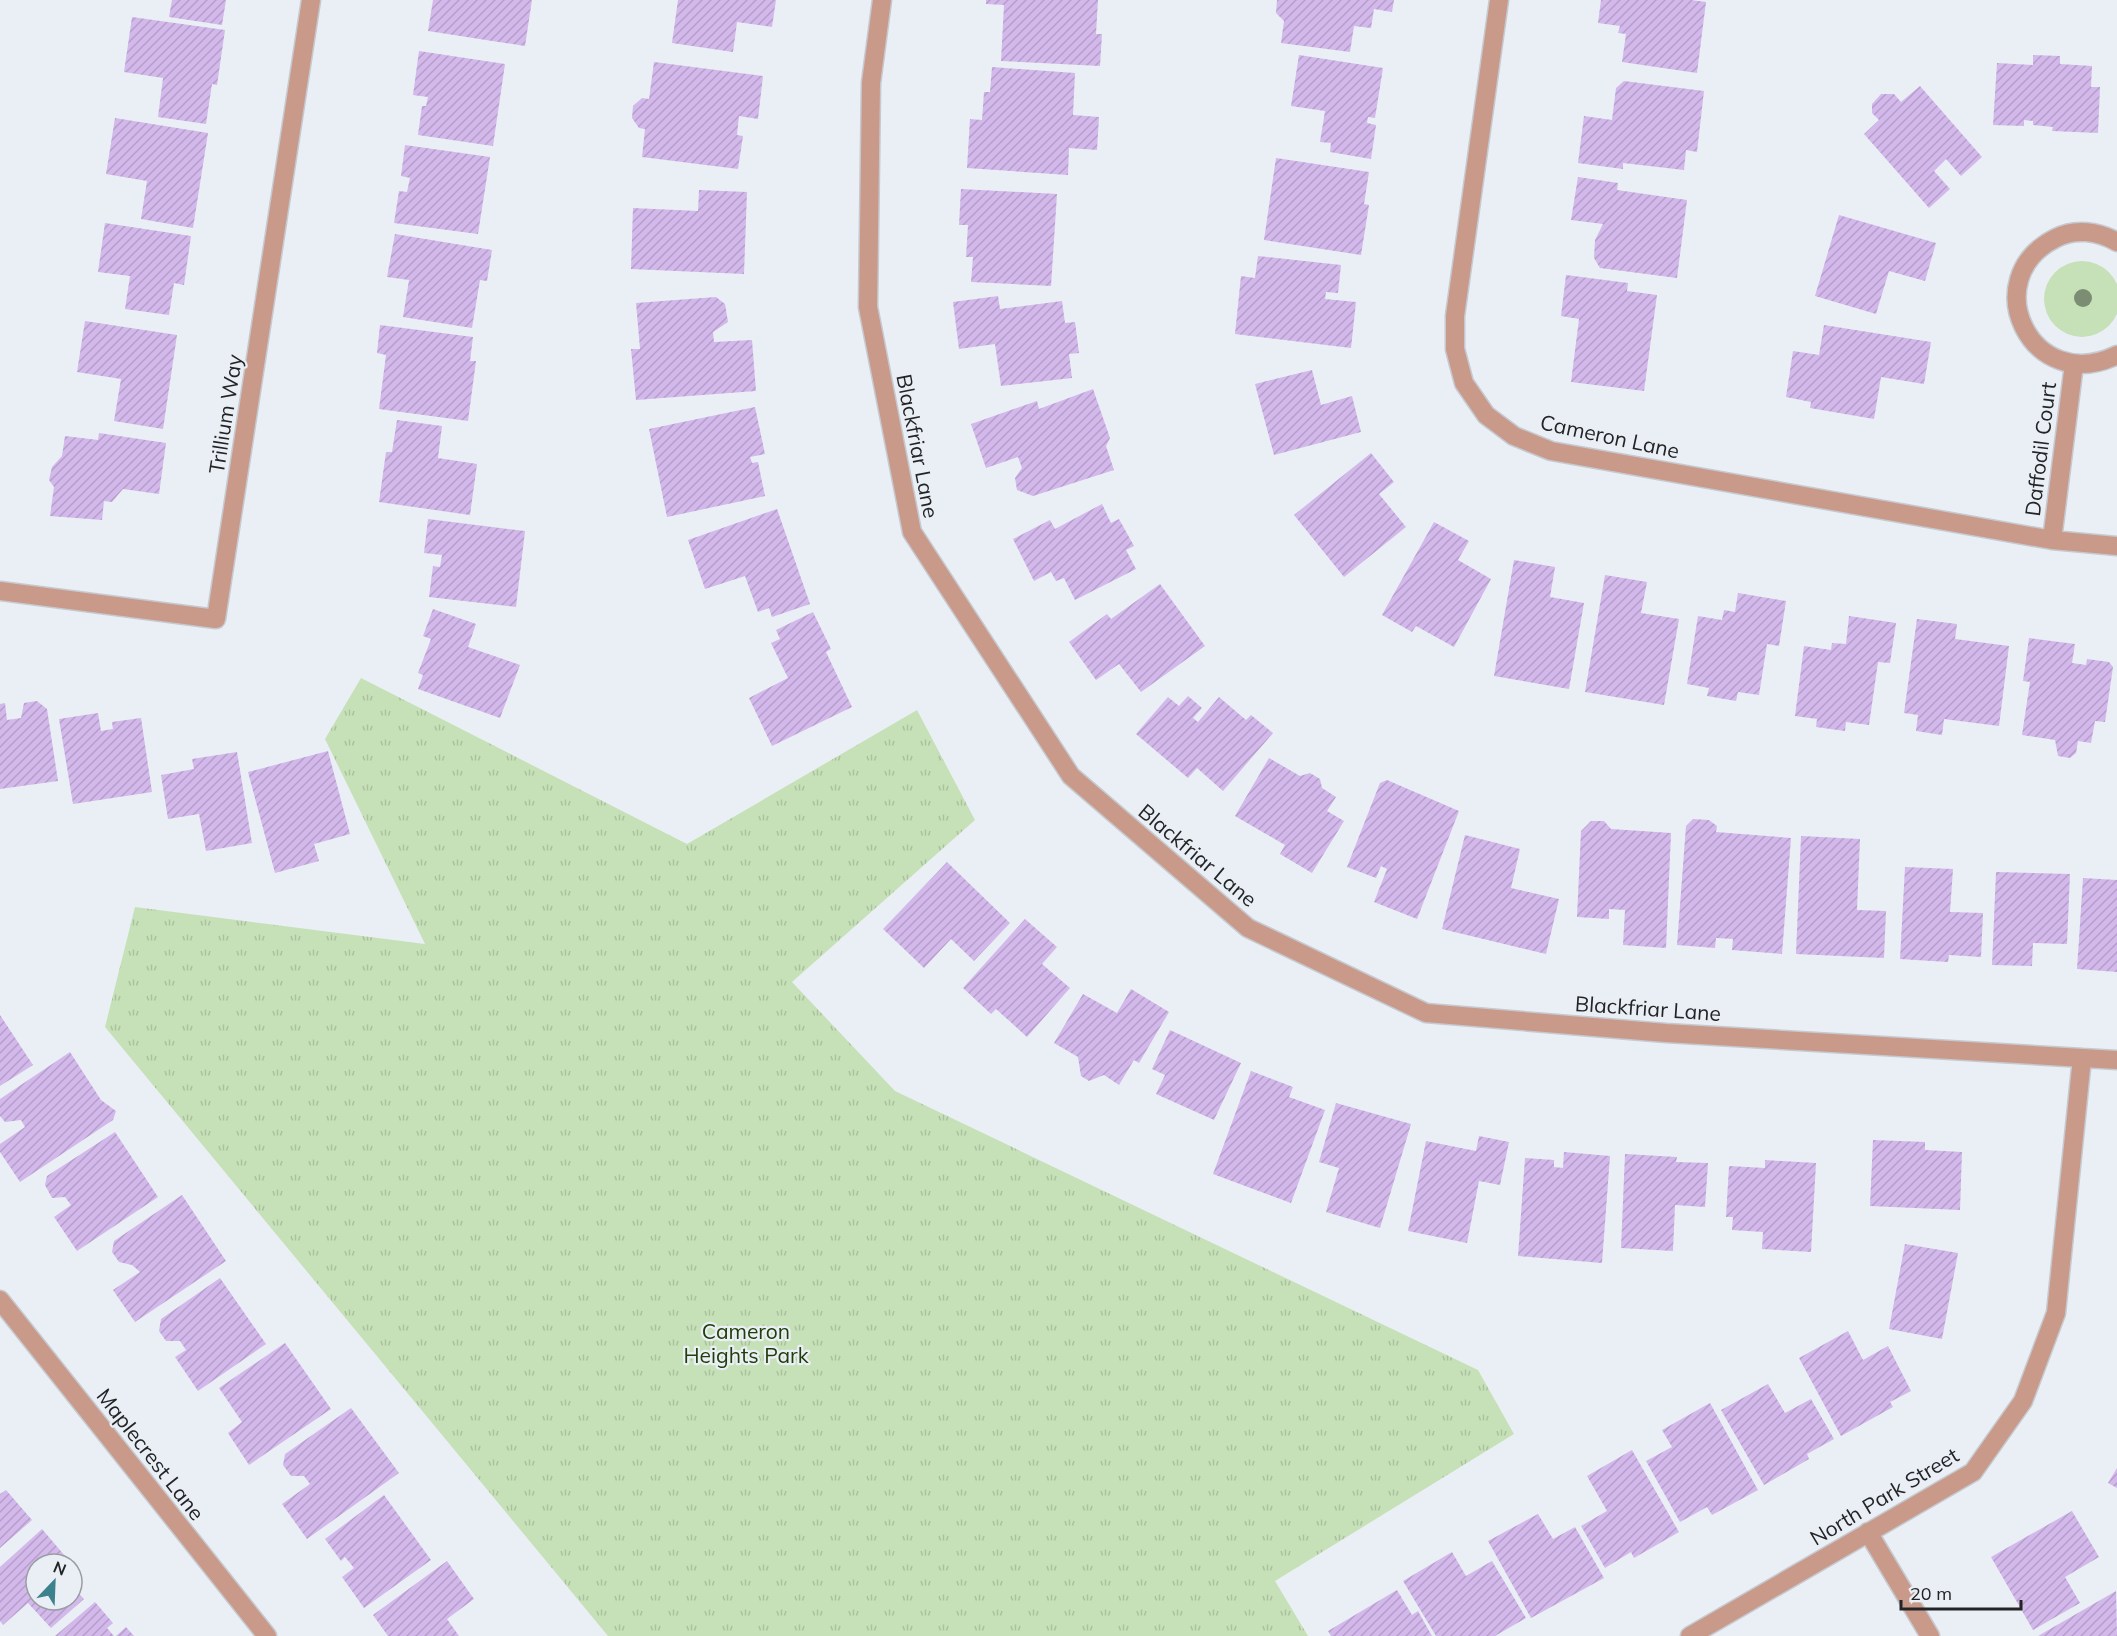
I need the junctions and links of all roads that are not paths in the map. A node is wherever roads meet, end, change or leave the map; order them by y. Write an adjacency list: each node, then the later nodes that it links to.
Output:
1 (311, 0): 9 (street, Trillium Way)
2 (882, 0): 10 (street, Blackfriar Lane)
3 (1499, 0): 7 (street, Cameron Lane)
4 (2117, 242): 6 (street, Daffodil Court)
5 (2117, 355): 6 (street, Daffodil Court)
6 (2074, 364): 7 (street, Daffodil Court)
7 (2052, 540): 8 (street, Cameron Lane)
8 (2117, 546)
9 (0, 591)
10 (2082, 1058): 11 (street, Blackfriar Lane); 13 (street, North Park Street)
11 (2117, 1060)
12 (0, 1300): 14 (street, Maplecrest Lane)
13 (1868, 1532): 15 (street, North Park Street); 16 (street)
14 (267, 1636)
15 (1690, 1636)
16 (1929, 1636)

